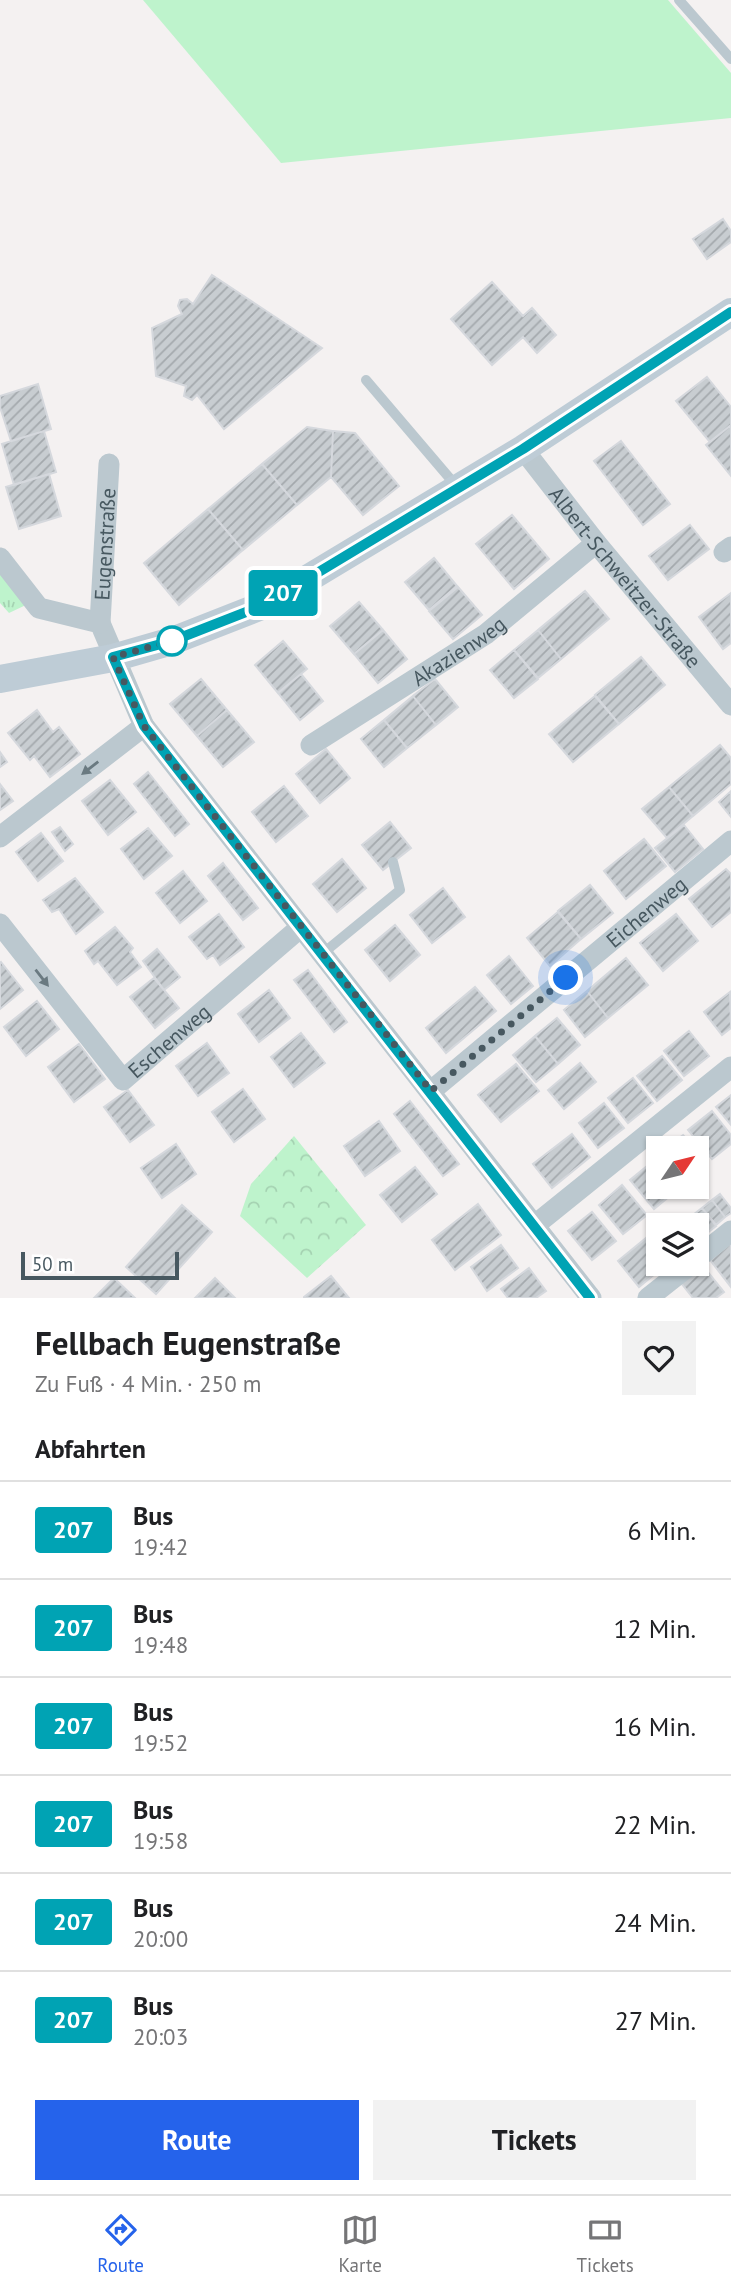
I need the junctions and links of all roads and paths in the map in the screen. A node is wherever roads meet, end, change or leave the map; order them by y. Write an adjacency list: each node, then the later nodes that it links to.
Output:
1 (680, 0): 2 (lane)
2 (731, 59)
3 (731, 311): 5 (main road)
4 (366, 380): 7 (lane)
5 (523, 449): 7 (main road); 8 (street, Albert-Schweitzer-Straße)
6 (108, 464): 10 (street, Eugenstraße)
7 (458, 488): 11 (main road)
8 (596, 543): 13 (street, Albert-Schweitzer-Straße); 15 (street, Akazienweg)
9 (0, 558): 10 (street)
10 (100, 623): 11 (street)
11 (113, 657): 12 (main road); 14 (street)
12 (0, 679)
13 (731, 705)
14 (144, 726): 16 (street, one-way to 16); 20 (street)
15 (311, 744)
16 (0, 837)
17 (731, 841): 23 (street, Eichenweg)
18 (393, 862): 21 (lane)
19 (0, 924): 20 (street, Eschenweg, one-way to 20)
20 (301, 927): 21 (street)
21 (322, 954): 23 (street)
22 (731, 1066): 24 (street)
23 (431, 1091): 24 (street)
24 (535, 1225): 28 (street)
25 (731, 1231): 26 (street)
26 (709, 1249)
27 (676, 1276): 29 (street)
28 (591, 1298)
29 (648, 1298)

